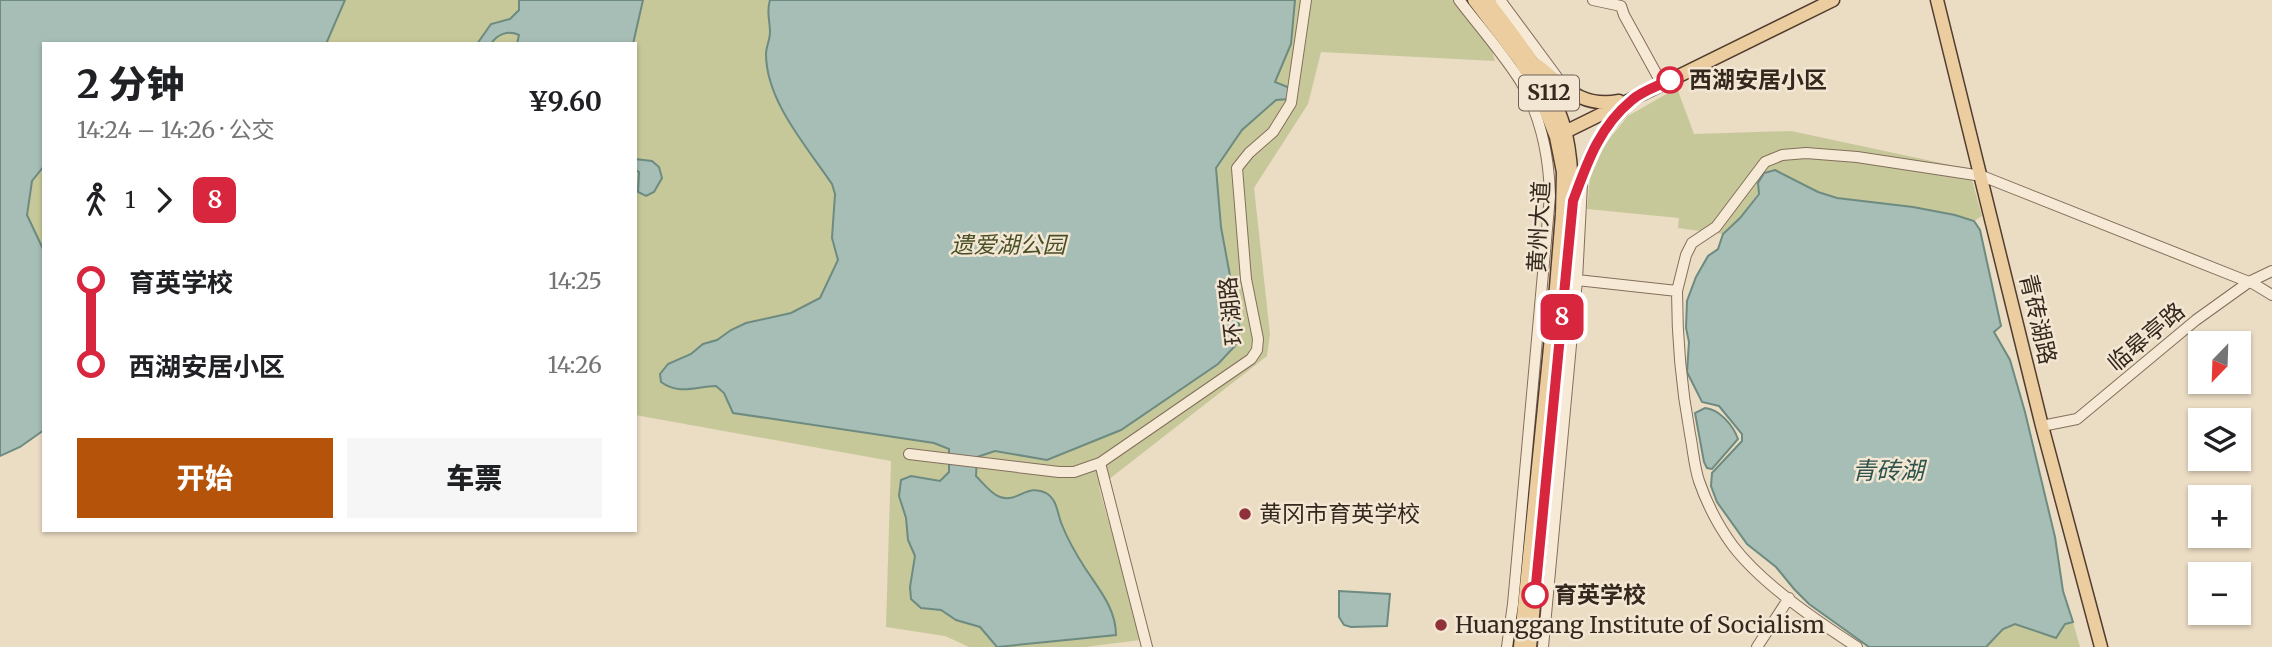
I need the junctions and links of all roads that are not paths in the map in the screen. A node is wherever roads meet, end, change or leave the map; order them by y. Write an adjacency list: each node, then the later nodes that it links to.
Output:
1 (1306, 0): 24 (street, 环湖路)
2 (1459, 0): 27 (street)
3 (1474, 0): 13 (main road, 黄州大道 / S112)
4 (1487, 0): 9 (main road, 黄州大道 / S112)
5 (1500, 0): 11 (street)
6 (1593, 0): 10 (street)
7 (1833, 0): 10 (main road)
8 (1937, 2): 15 (main road, 青砖湖路)
9 (1531, 60): 11 (main road); 13 (main road, 黄州大道 / S112)
10 (1662, 83): 12 (main road)
11 (1564, 86): 12 (main road)
12 (1633, 98): 13 (main road); 14 (main road)
13 (1561, 134): 16 (main road, 黄州大道 / S112); 28 (main road, 黄州大道 / S112)
14 (1583, 174): 16 (main road); 18 (street)
15 (1982, 176): 19 (street); 20 (street); 22 (main road, 青砖湖路)
16 (1573, 201): 29 (main road, 黄州大道 / S112)
17 (2272, 271): 19 (street, 临皋亭路)
18 (1577, 280): 20 (street); 30 (street)
19 (2249, 282): 21 (street); 22 (street, 临皋亭路)
20 (1677, 291): 25 (street)
21 (2272, 295)
22 (2042, 426): 33 (main road, 青砖湖路)
23 (909, 454): 24 (street, 环湖路)
24 (1100, 463): 26 (street)
25 (1789, 598): 31 (street); 32 (street)
26 (1147, 647)
27 (1507, 647)
28 (1520, 647)
29 (1530, 647)
30 (1543, 647)
31 (1757, 647)
32 (1857, 647)
33 (2101, 647)

